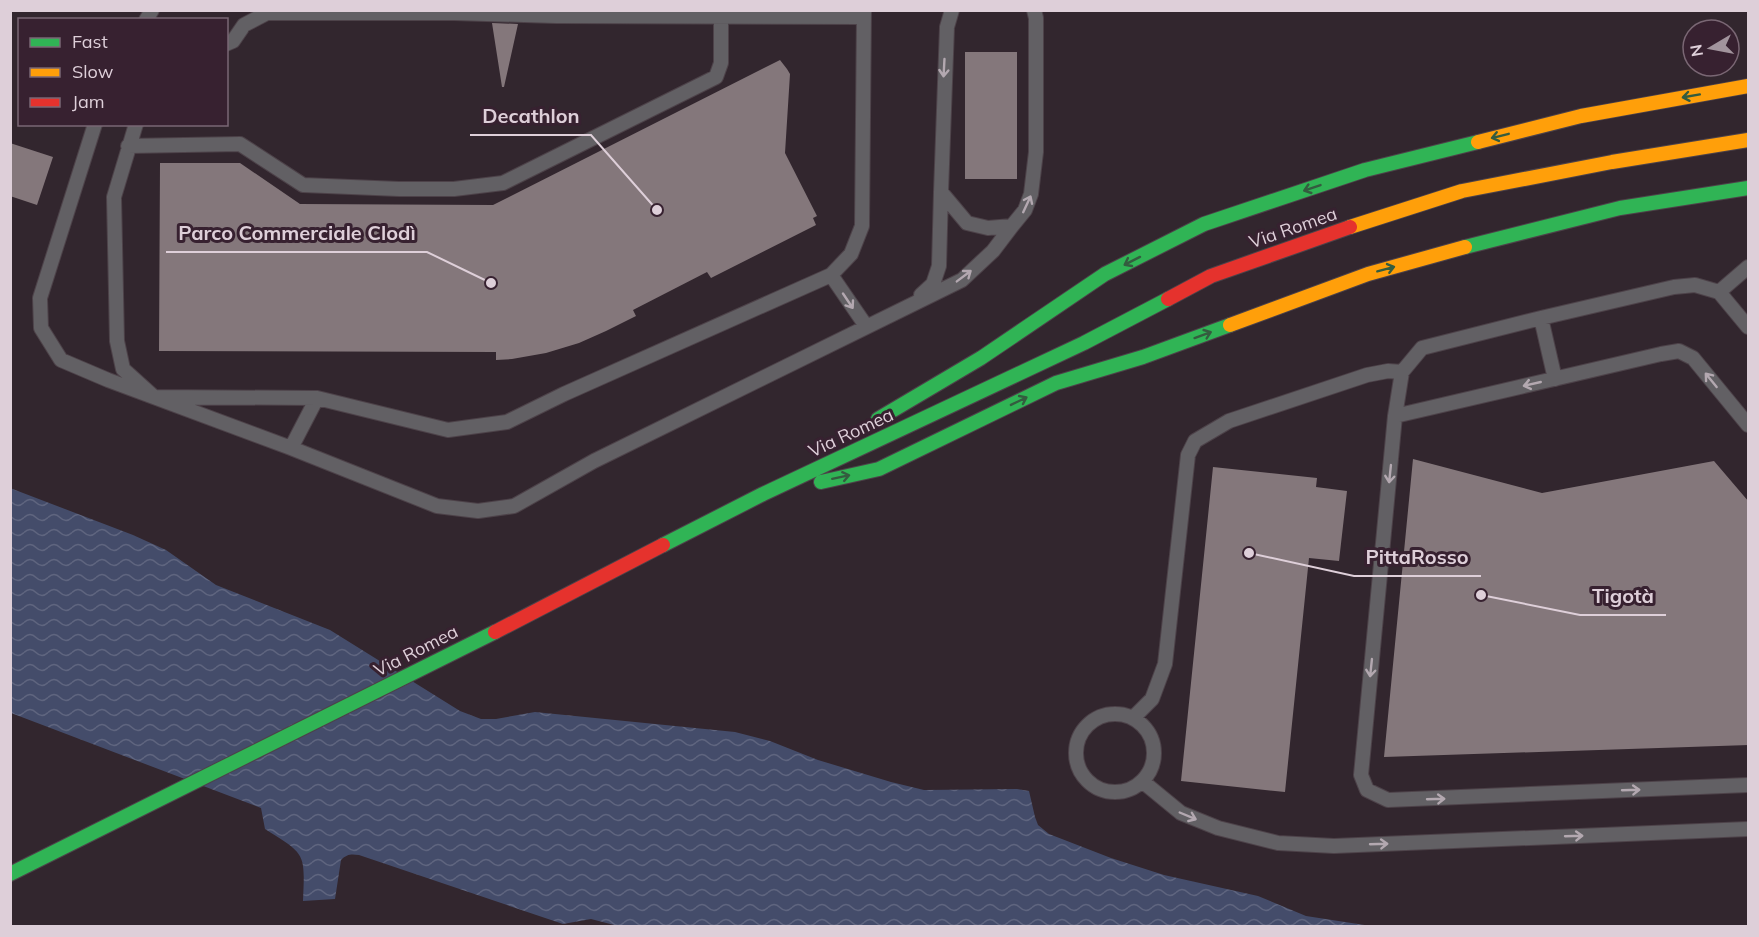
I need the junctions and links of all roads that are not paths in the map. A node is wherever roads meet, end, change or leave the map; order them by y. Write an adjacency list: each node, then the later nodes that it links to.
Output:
1 (952, 10): 12 (lane, one-way to 12)
2 (1034, 10): 13 (lane, one-way to 2)
3 (864, 14): 4 (lane); 15 (lane)
4 (721, 16): 5 (lane); 10 (lane)
5 (228, 43)
6 (1749, 86): 26 (main road, one-way to 26)
7 (94, 126): 23 (lane)
8 (135, 126): 10 (lane)
9 (1749, 140): 30 (main road, Via Romea)
10 (128, 146): 23 (lane)
11 (1749, 188): 30 (main road, one-way to 11)
12 (941, 192): 13 (lane); 17 (lane)
13 (1012, 226): 17 (lane, one-way to 13)
14 (1749, 267): 16 (lane)
15 (831, 275): 19 (lane, one-way to 19); 24 (lane)
16 (1719, 292): 18 (lane); 20 (lane)
17 (913, 303): 19 (lane)
18 (1541, 318): 21 (lane); 22 (lane)
19 (866, 326): 29 (lane)
20 (1749, 327)
21 (1402, 372): 25 (lane); 31 (lane)
22 (1555, 379): 25 (lane, one-way to 25); 27 (lane, one-way to 22)
23 (154, 397): 24 (lane); 29 (lane)
24 (318, 398): 29 (lane)
25 (1395, 416): 33 (lane, one-way to 33)
26 (869, 424)
27 (1749, 425)
28 (840, 443): 30 (main road)
29 (291, 448)
30 (764, 494): 35 (main road, Via Romea)
31 (1133, 718): 32 (lane); 32 (lane)
32 (1142, 781): 34 (lane, one-way to 34)
33 (1749, 785)
34 (1749, 829)
35 (10, 874)

